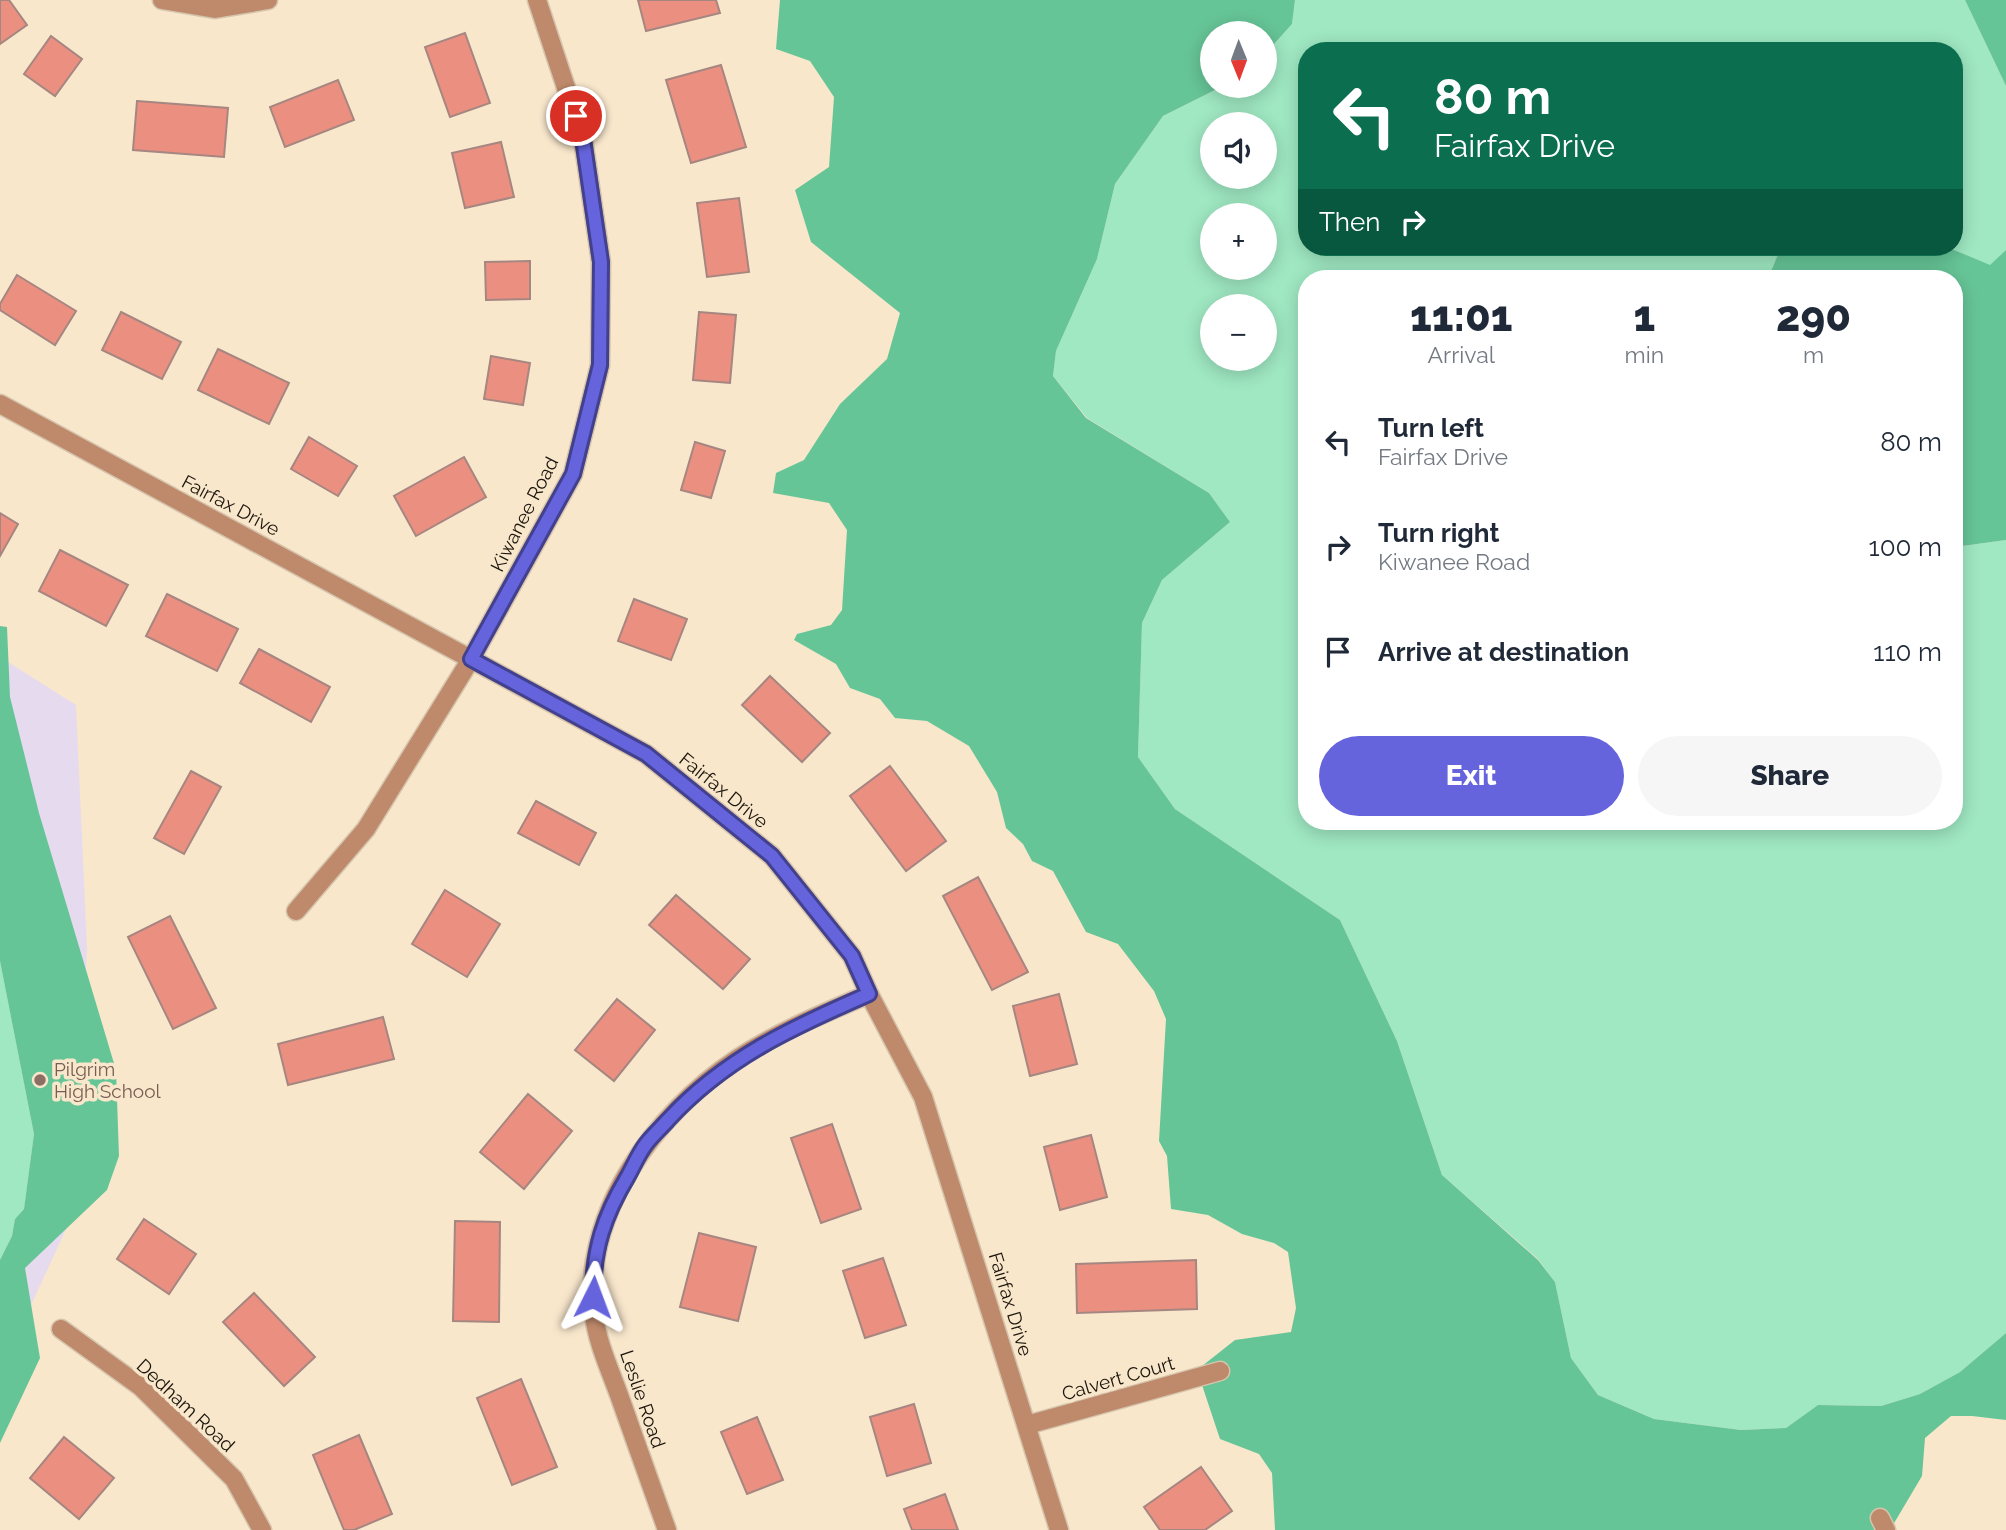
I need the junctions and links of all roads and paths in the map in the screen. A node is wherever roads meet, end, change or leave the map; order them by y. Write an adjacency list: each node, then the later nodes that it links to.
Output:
1 (162, 0): 2 (street)
2 (268, 0)
3 (537, 0): 5 (street, Kiwanee Road)
4 (0, 404): 5 (street, Fairfax Drive)
5 (471, 659): 6 (street, Kiwanee Road); 7 (street, Fairfax Drive)
6 (296, 911)
7 (869, 994): 10 (street, Fairfax Drive); 12 (street, Leslie Road)
8 (61, 1329): 11 (street, Dedham Road)
9 (1220, 1371): 10 (street, Calvert Court)
10 (1027, 1425): 13 (street, Fairfax Drive)
11 (262, 1530)
12 (667, 1530)
13 (1059, 1530)

